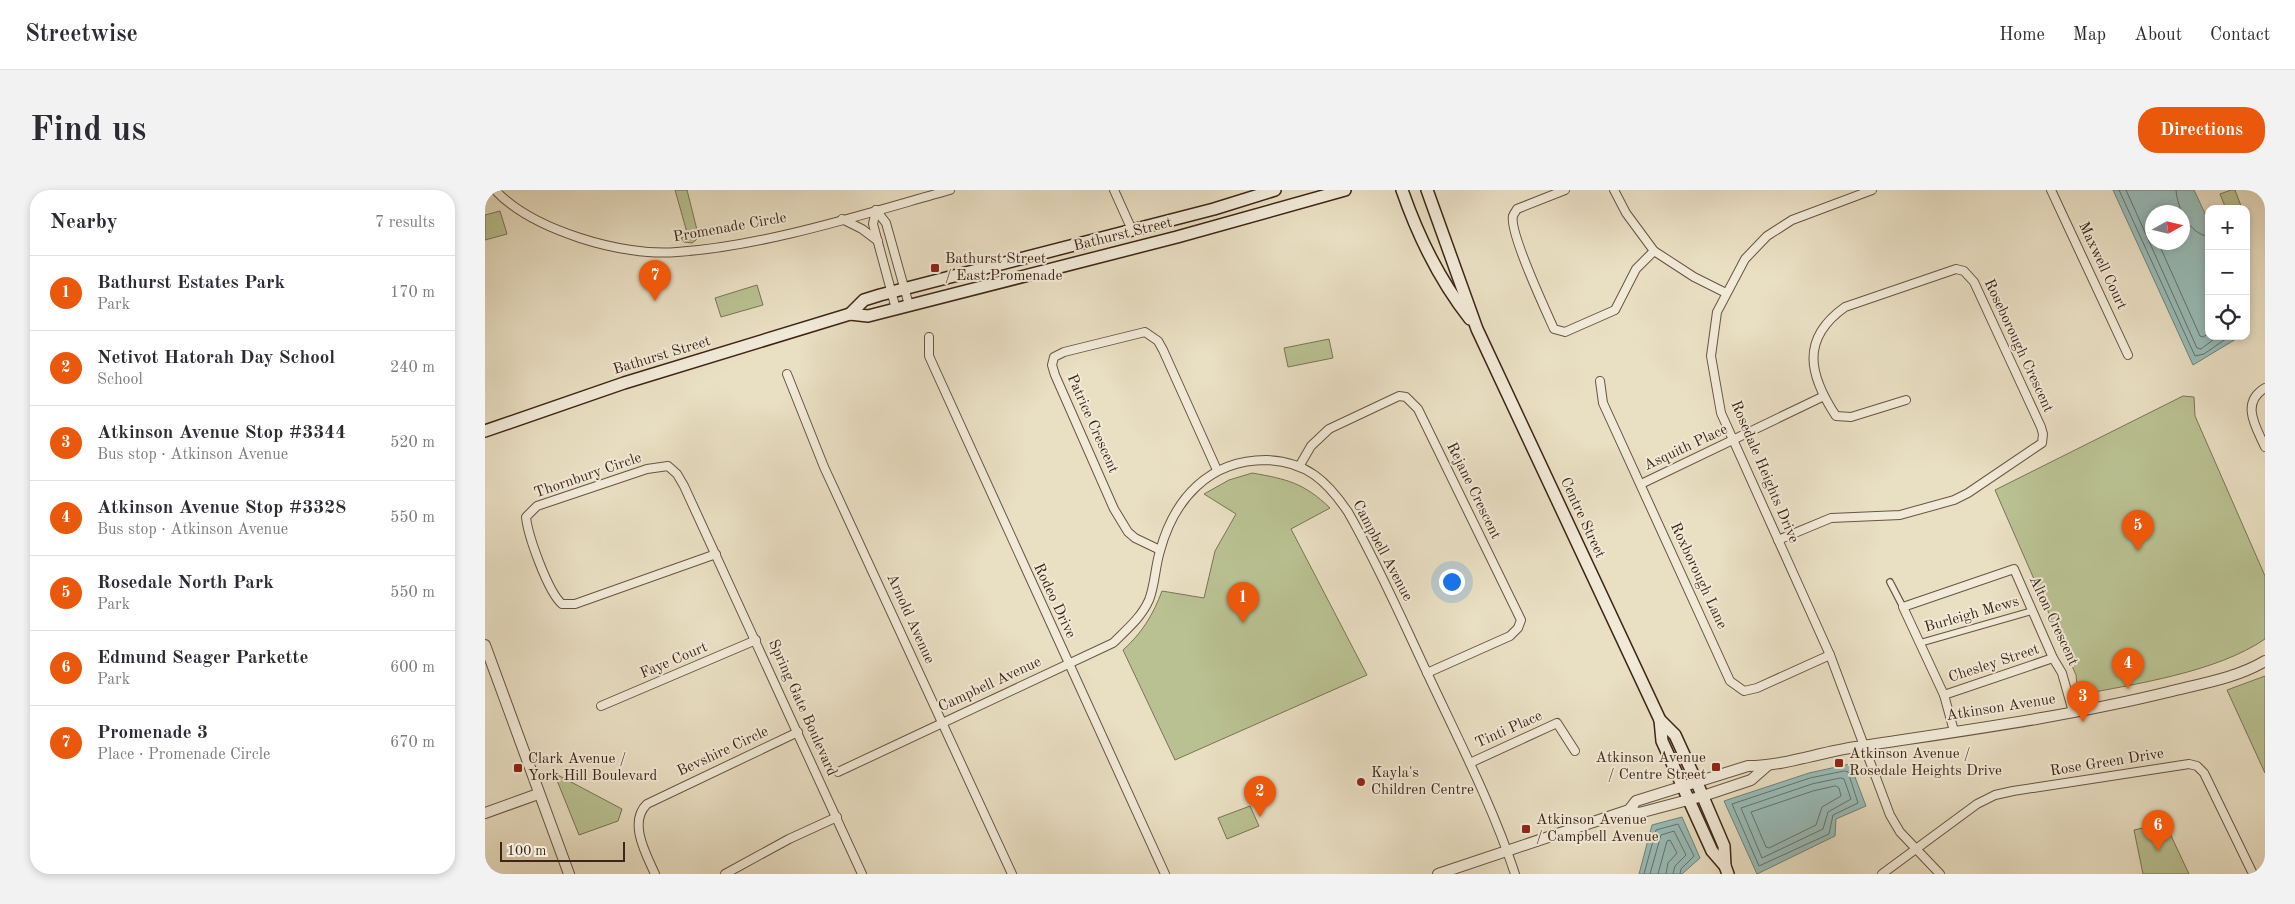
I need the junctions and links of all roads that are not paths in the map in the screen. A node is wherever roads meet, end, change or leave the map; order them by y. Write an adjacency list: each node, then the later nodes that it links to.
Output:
1 (495, 190): 13 (street, Promenade Circle)
2 (950, 190): 12 (street, Promenade Circle)
3 (1114, 190): 14 (street)
4 (1275, 190): 14 (main road, Bathurst Street)
5 (1345, 190): 20 (main road, Bathurst Street)
6 (1402, 190): 23 (main road, Centre Street)
7 (1427, 190): 23 (main road, Centre Street)
8 (1565, 190): 16 (street)
9 (1614, 190): 16 (street)
10 (1872, 190): 19 (street, Rosedale Heights Drive)
11 (2051, 190): 25 (street, Maxwell Court)
12 (876, 210): 13 (street, Promenade Circle); 15 (street); 17 (street)
13 (842, 219): 15 (street)
14 (1132, 230): 17 (main road, Bathurst Street)
15 (878, 241): 18 (street)
16 (1654, 252): 19 (street)
17 (904, 288): 18 (main road, Bathurst Street); 20 (street)
18 (892, 292): 21 (street); 22 (main road, Bathurst Street)
19 (1726, 293): 32 (street, Rosedale Heights Drive)
20 (909, 305): 21 (main road, Bathurst Street)
21 (896, 309): 22 (main road, Bathurst Street)
22 (850, 314): 31 (main road, Bathurst Street)
23 (1477, 329): 54 (main road, Centre Street)
24 (929, 337): 49 (street, Rodeo Drive)
25 (2128, 354)
26 (787, 374): 55 (street, Arnold Avenue)
27 (1600, 381): 36 (street, Roxborough Lane)
28 (2265, 388): 33 (street)
29 (1822, 397): 30 (street, Roseborough Crescent); 32 (street, Asquith Place); 37 (street, Roseborough Crescent)
30 (1906, 400)
31 (485, 431)
32 (1733, 442): 36 (street, Asquith Place); 37 (street, Rosedale Heights Drive)
33 (2265, 447)
34 (1300, 465): 35 (street, Campbell Avenue); 50 (street, Campbell Avenue); 50 (street, Rejane Crescent)
35 (1217, 470): 38 (street, Campbell Avenue); 38 (street, Patrice Crescent)
36 (1641, 484): 46 (street, Roxborough Lane)
37 (1778, 540): 46 (street, Rosedale Heights Drive)
38 (1160, 550): 49 (street, Campbell Avenue)
39 (716, 554): 39 (street, Thornbury Circle); 43 (street, Spring Gate Boulevard)
40 (1890, 582): 41 (street)
41 (1903, 607): 42 (street, Alton Crescent); 44 (street)
42 (2032, 611): 44 (street, Burleigh Mews); 47 (street, Alton Crescent)
43 (756, 640): 52 (street, Faye Court); 57 (street, Spring Gate Boulevard)
44 (1919, 643): 51 (street)
45 (485, 645): 65 (street)
46 (1830, 655): 58 (street, Rosedale Heights Drive)
47 (2053, 658): 51 (street, Chesley Street); 53 (street, Alton Crescent)
48 (2265, 660): 53 (street, Atkinson Avenue)
49 (1068, 663): 55 (street, Campbell Avenue); 79 (street, Rodeo Drive)
50 (1427, 674): 60 (street, Campbell Avenue)
51 (1944, 695): 56 (street)
52 (601, 706)
53 (2073, 712): 56 (street, Atkinson Avenue)
54 (1660, 720): 63 (main road, Centre Street); 64 (main road, Centre Street)
55 (943, 722): 62 (street, Campbell Avenue); 78 (street, Arnold Avenue)
56 (1954, 731): 58 (street, Atkinson Avenue)
57 (798, 732): 70 (street, Spring Gate Boulevard); 75 (street, Bevshire Circle)
58 (1863, 746): 61 (street, Atkinson Avenue); 71 (street, Rosedale Heights Drive)
59 (1575, 751): 60 (street, Tinti Place)
60 (1470, 763): 72 (street, Campbell Avenue)
61 (1767, 766): 63 (street, Atkinson Avenue); 66 (street, Atkinson Avenue)
62 (838, 772)
63 (1697, 783): 64 (street, Atkinson Avenue); 66 (main road, Centre Street)
64 (1683, 786): 67 (main road, Centre Street); 68 (street, Atkinson Avenue)
65 (538, 794): 69 (street); 74 (street)
66 (1703, 796): 67 (street, Atkinson Avenue); 73 (main road, Centre Street)
67 (1689, 800): 68 (street, Atkinson Avenue); 73 (main road, Centre Street)
68 (1629, 810): 72 (street, Atkinson Avenue)
69 (485, 813)
70 (837, 817): 76 (street); 77 (street, Spring Gate Boulevard)
71 (1917, 849): 82 (street, Rose Green Drive); 83 (street, Rosedale Heights Drive); 84 (street, Rose Green Drive)
72 (1508, 851): 80 (street, Atkinson Avenue); 81 (street, Campbell Avenue)
73 (1727, 870)
74 (569, 874)
75 (655, 874)
76 (725, 874)
77 (862, 874)
78 (1012, 874)
79 (1165, 874)
80 (1438, 874)
81 (1515, 874)
82 (1882, 874)
83 (1939, 874)
84 (2253, 874)

